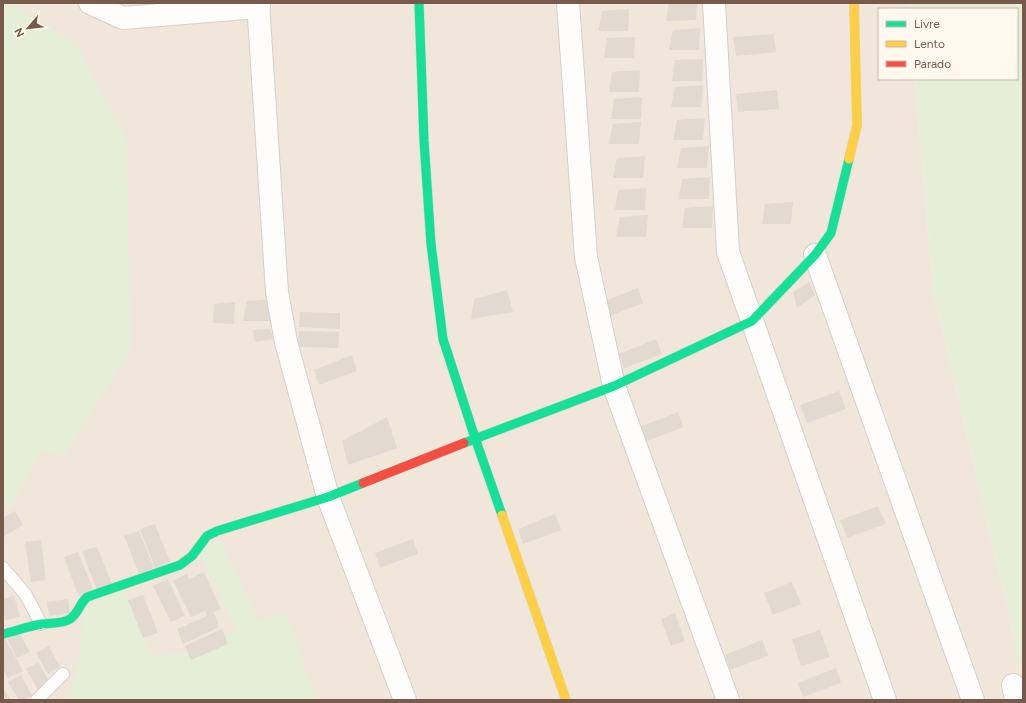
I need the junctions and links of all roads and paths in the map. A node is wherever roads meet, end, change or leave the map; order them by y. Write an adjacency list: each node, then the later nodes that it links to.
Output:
1 (90, 3): 7 (street)
2 (419, 3): 11 (street)
3 (568, 3): 10 (street)
4 (714, 3): 9 (street)
5 (854, 3): 8 (street)
6 (258, 5): 7 (street); 12 (street)
7 (122, 10)
8 (815, 255): 9 (street); 22 (street)
9 (752, 321): 10 (street); 21 (street)
10 (614, 386): 11 (street); 20 (street)
11 (475, 438): 12 (street); 19 (street)
12 (328, 497): 14 (street); 18 (street)
13 (3, 568): 14 (lane)
14 (41, 624): 15 (street)
15 (3, 634)
16 (64, 674): 17 (lane)
17 (37, 700)
18 (405, 700)
19 (566, 700)
20 (728, 700)
21 (886, 700)
22 (973, 700)

